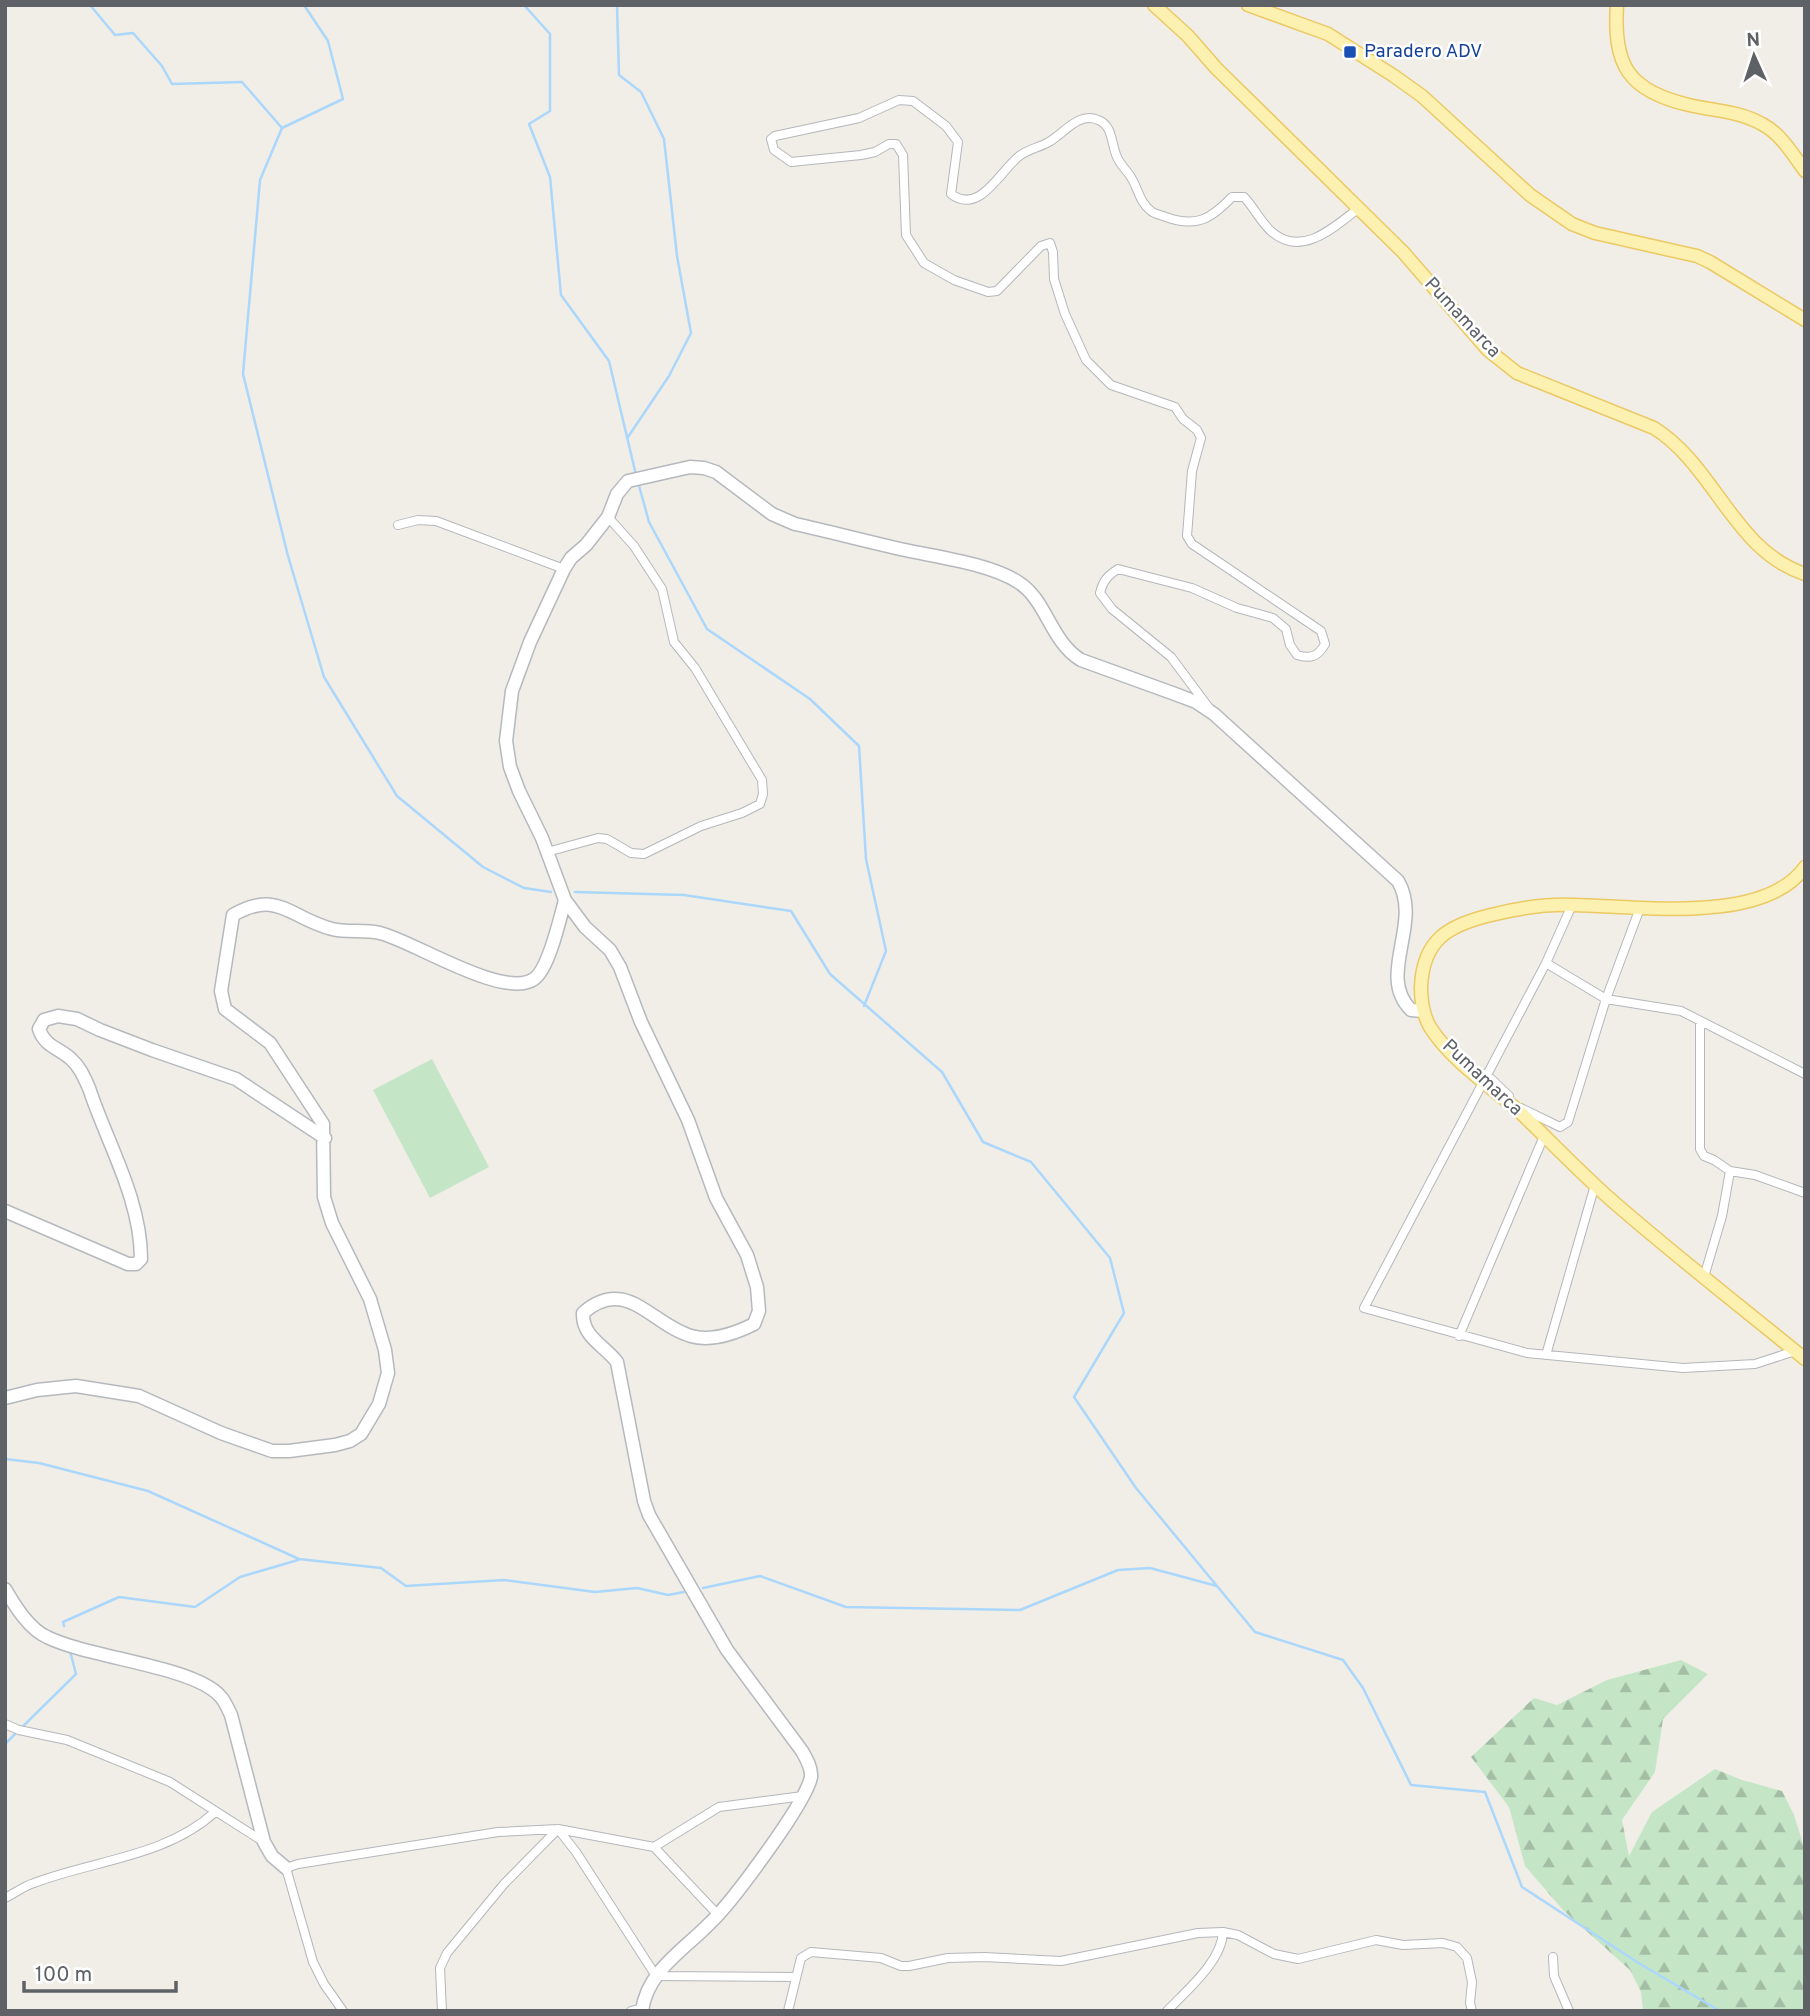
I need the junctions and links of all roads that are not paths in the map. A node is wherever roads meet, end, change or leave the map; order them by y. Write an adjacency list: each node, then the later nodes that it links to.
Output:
1 (1154, 5): 5 (main road, Pumamarca)
2 (1248, 5): 6 (main road)
3 (1617, 5): 4 (main road)
4 (1805, 171)
5 (1359, 208): 10 (main road, Pumamarca); 11 (street)
6 (1805, 320)
7 (608, 517): 9 (main road); 11 (main road); 12 (street)
8 (398, 525): 9 (street)
9 (564, 569): 12 (main road)
10 (1805, 574)
11 (1214, 714): 19 (main road)
12 (547, 852): 14 (main road)
13 (1805, 867): 16 (main road, Pumamarca)
14 (565, 900): 24 (main road); 36 (main road)
15 (1572, 905): 16 (main road, Pumamarca); 17 (street); 19 (main road, Pumamarca)
16 (1640, 908): 18 (street)
17 (1546, 963): 18 (street); 22 (street)
18 (1606, 999): 20 (street); 22 (street)
19 (1423, 1011): 22 (main road, Pumamarca)
20 (1700, 1022): 21 (street); 25 (street)
21 (1805, 1074)
22 (1484, 1077): 23 (main road, Pumamarca); 30 (street)
23 (1544, 1136): 26 (main road, Pumamarca); 30 (street)
24 (325, 1138): 28 (main road); 33 (main road)
25 (1730, 1171): 27 (street); 29 (street)
26 (1595, 1185): 29 (main road, Pumamarca); 31 (street)
27 (1805, 1194)
28 (5, 1212)
29 (1704, 1277): 32 (main road, Pumamarca)
30 (1460, 1336): 31 (street)
31 (1546, 1355): 32 (street)
32 (1800, 1355)
33 (5, 1398)
34 (5, 1589): 39 (main road)
35 (5, 1724): 37 (street)
36 (803, 1796): 40 (street); 43 (main road)
37 (215, 1812): 39 (street); 42 (street)
38 (558, 1829): 40 (street); 41 (street); 46 (street); 50 (street)
39 (264, 1842): 41 (main road)
40 (654, 1847): 43 (street)
41 (286, 1868): 49 (street)
42 (5, 1898)
43 (718, 1915): 46 (main road)
44 (1223, 1932): 47 (street); 52 (street); 53 (street)
45 (1553, 1957): 54 (street)
46 (656, 1976): 47 (street); 48 (main road)
47 (796, 1977): 51 (street)
48 (639, 2010)
49 (343, 2011)
50 (442, 2011)
51 (788, 2011)
52 (1167, 2011)
53 (1472, 2011)
54 (1569, 2011)

